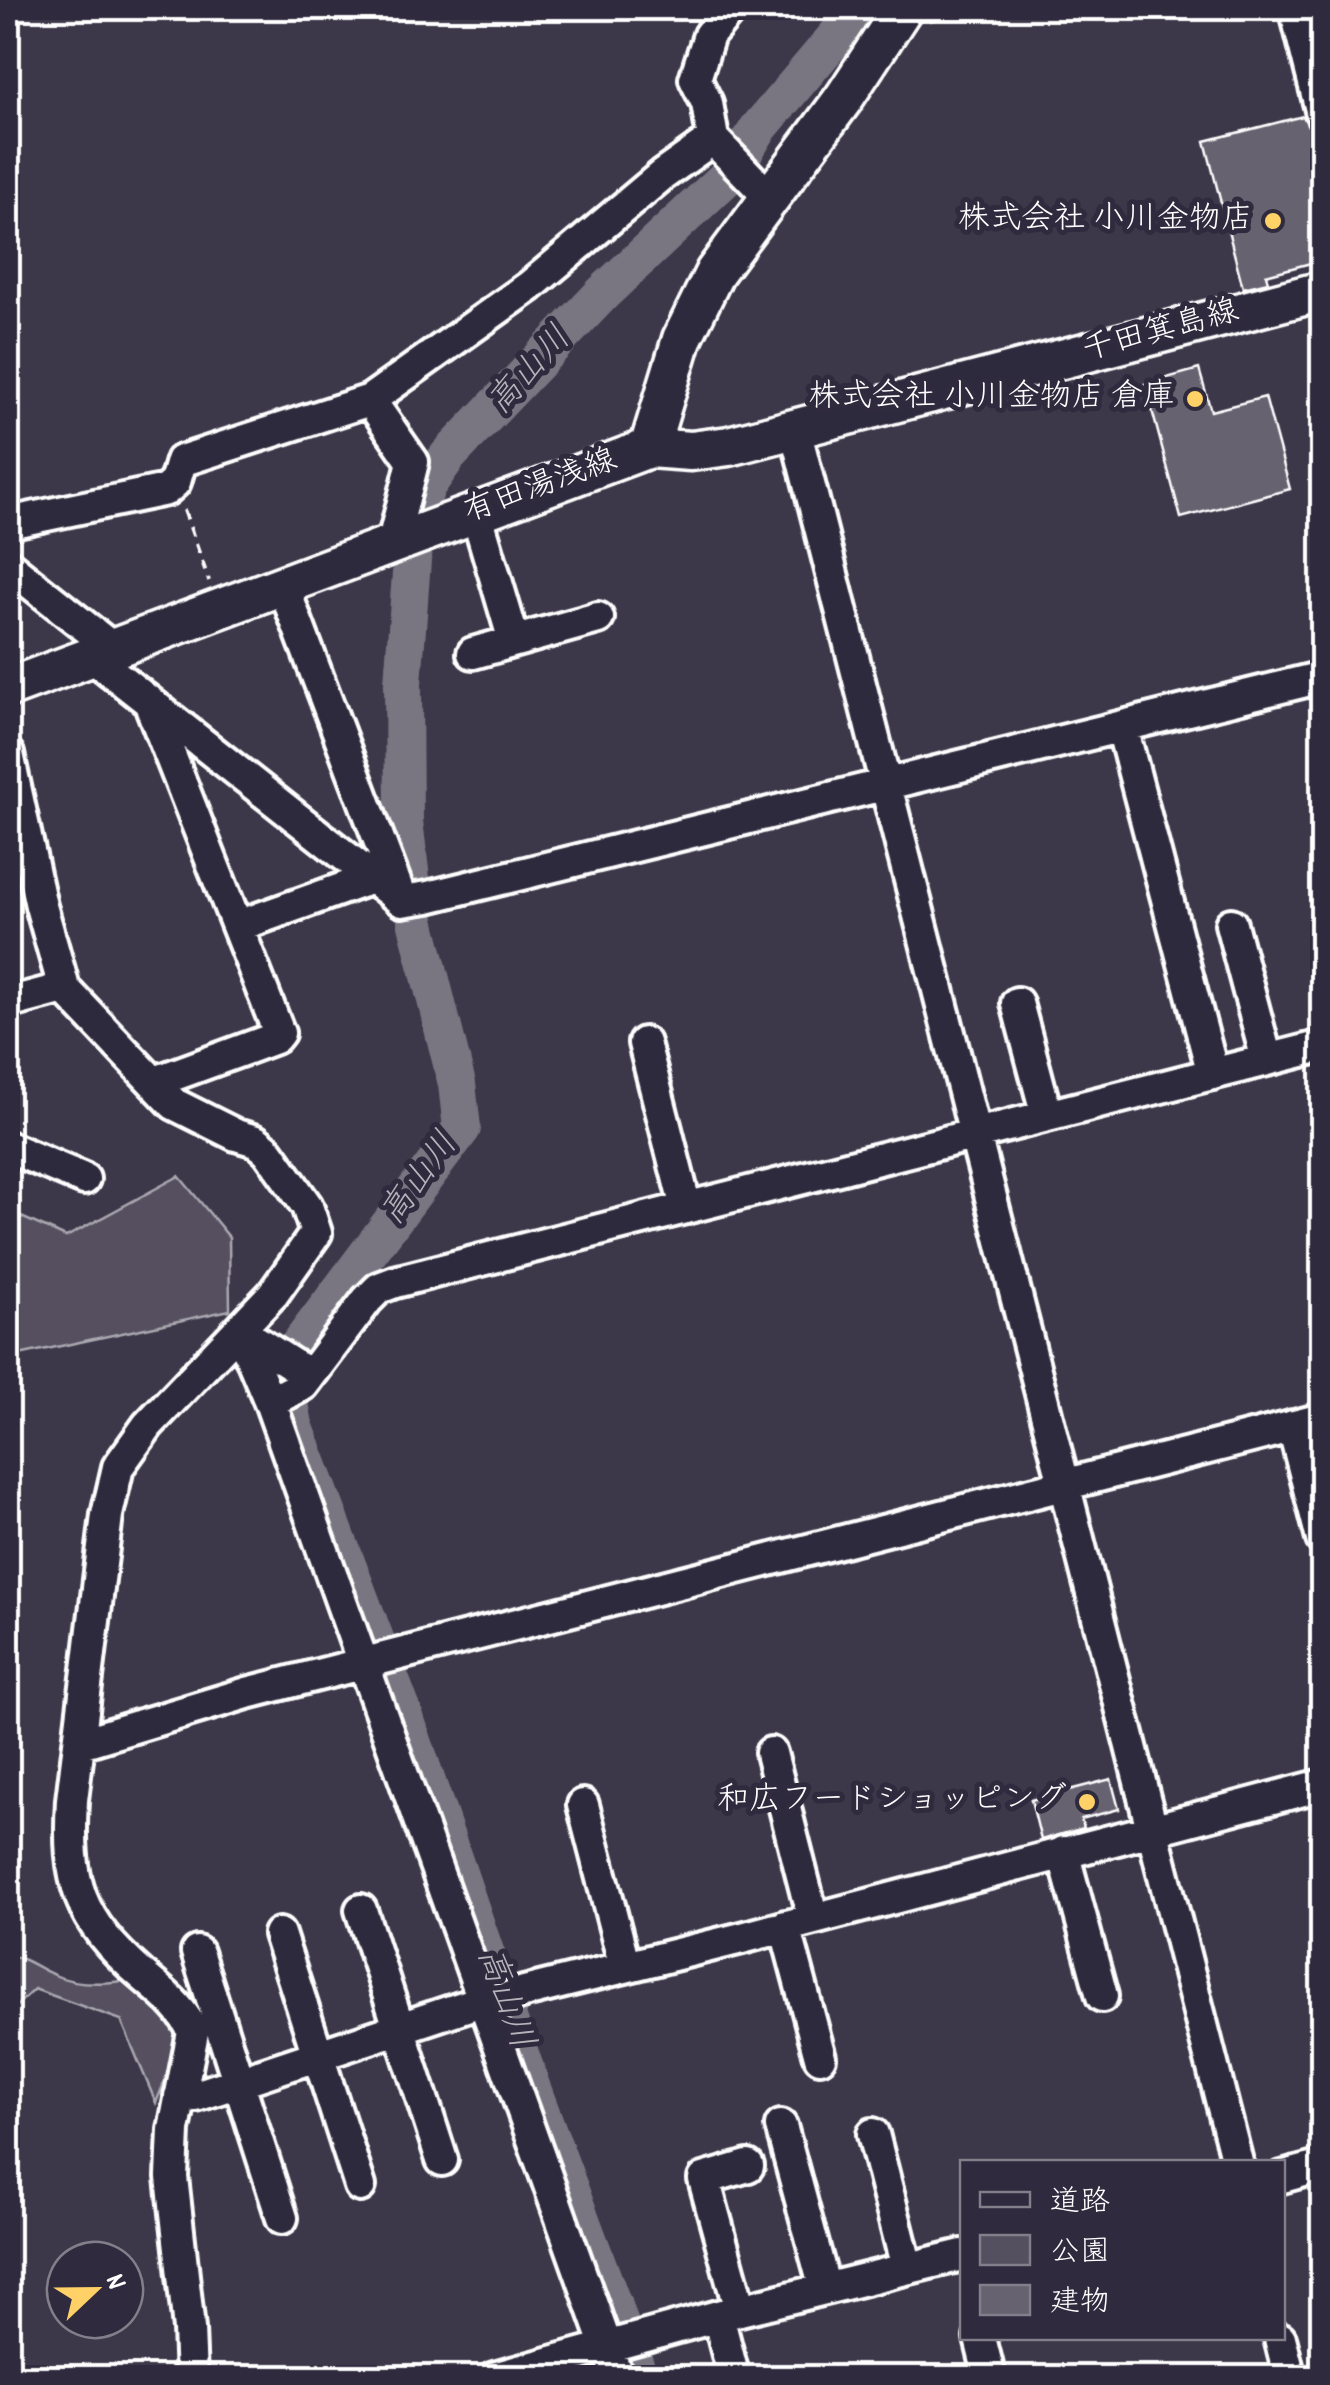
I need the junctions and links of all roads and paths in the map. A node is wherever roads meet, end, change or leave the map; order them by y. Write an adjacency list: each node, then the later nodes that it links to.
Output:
1 (732, 8): 6 (street)
2 (981, 8): 4 (path)
3 (1295, 8): 5 (street)
4 (899, 13): 7 (main road, 有田湯浅線)
5 (1322, 114)
6 (728, 154): 7 (street); 9 (street)
7 (770, 198): 11 (main road, 有田湯浅線)
8 (1322, 291): 10 (main road, 千田箕島線)
9 (370, 400): 12 (street); 15 (street)
10 (795, 429): 11 (main road, 千田箕島線); 28 (street)
11 (650, 448): 13 (main road, 有田湯浅線)
12 (175, 482): 14 (street); 18 (path)
13 (476, 512): 15 (main road, 有田湯浅線); 20 (street)
14 (8, 522)
15 (409, 537): 17 (main road, 有田湯浅線)
16 (8, 565): 21 (street)
17 (282, 583): 18 (main road, 有田湯浅線); 29 (street)
18 (218, 607): 21 (main road, 有田湯浅線)
19 (598, 618): 20 (street)
20 (514, 641): 22 (street)
21 (100, 651): 24 (main road, 有田湯浅線); 25 (street)
22 (473, 652)
23 (1322, 677): 26 (street)
24 (8, 688)
25 (149, 702): 29 (street); 31 (street)
26 (1122, 727): 28 (street); 38 (street)
27 (8, 754): 32 (street)
28 (885, 786): 29 (street); 41 (street)
29 (382, 875): 31 (street)
30 (1231, 924): 37 (street)
31 (238, 926): 39 (street)
32 (64, 988): 33 (street); 39 (street)
33 (8, 1003)
34 (1017, 1003): 40 (street)
35 (644, 1043): 44 (street)
36 (1322, 1046): 37 (street)
37 (1267, 1060): 38 (street)
38 (1213, 1074): 40 (street)
39 (155, 1082): 45 (street)
40 (1047, 1116): 41 (street)
41 (973, 1135): 44 (street); 49 (street)
42 (8, 1148): 43 (street)
43 (84, 1179)
44 (686, 1208): 46 (street)
45 (240, 1331): 46 (street); 47 (street); 52 (street)
46 (309, 1375): 47 (street)
47 (270, 1402): 51 (street)
48 (1308, 1422): 49 (street); 50 (street)
49 (1064, 1484): 51 (street); 56 (street)
50 (1322, 1538)
51 (362, 1663): 52 (street); 64 (street)
52 (80, 1744): 69 (street)
53 (771, 1753): 59 (street)
54 (1322, 1784): 56 (street)
55 (583, 1805): 62 (street)
56 (1152, 1828): 57 (street); 73 (street)
57 (1063, 1852): 59 (street); 63 (street)
58 (362, 1910): 65 (street)
59 (799, 1923): 62 (street); 67 (street)
60 (279, 1934): 66 (street)
61 (197, 1952): 68 (street)
62 (625, 1967): 64 (street)
63 (1102, 1996)
64 (482, 2004): 65 (street); 85 (street)
65 (400, 2030): 66 (street); 72 (street)
66 (318, 2056): 68 (street); 77 (street)
67 (820, 2057)
68 (238, 2082): 69 (street); 78 (street)
69 (180, 2096): 86 (street)
70 (781, 2126): 81 (street)
71 (873, 2134): 80 (street)
72 (442, 2160)
73 (1236, 2160)
74 (748, 2166): 82 (street)
75 (1322, 2166): 76 (street)
76 (1285, 2176)
77 (360, 2186)
78 (282, 2218)
79 (960, 2260): 80 (street)
80 (906, 2268): 81 (street)
81 (825, 2290): 82 (street)
82 (729, 2313): 85 (street); 89 (street)
83 (980, 2340): 90 (street)
84 (1280, 2340): 91 (street)
85 (607, 2346): 87 (street); 88 (street)
86 (191, 2378)
87 (494, 2378)
88 (618, 2378)
89 (734, 2378)
90 (990, 2378)
91 (1290, 2378)

